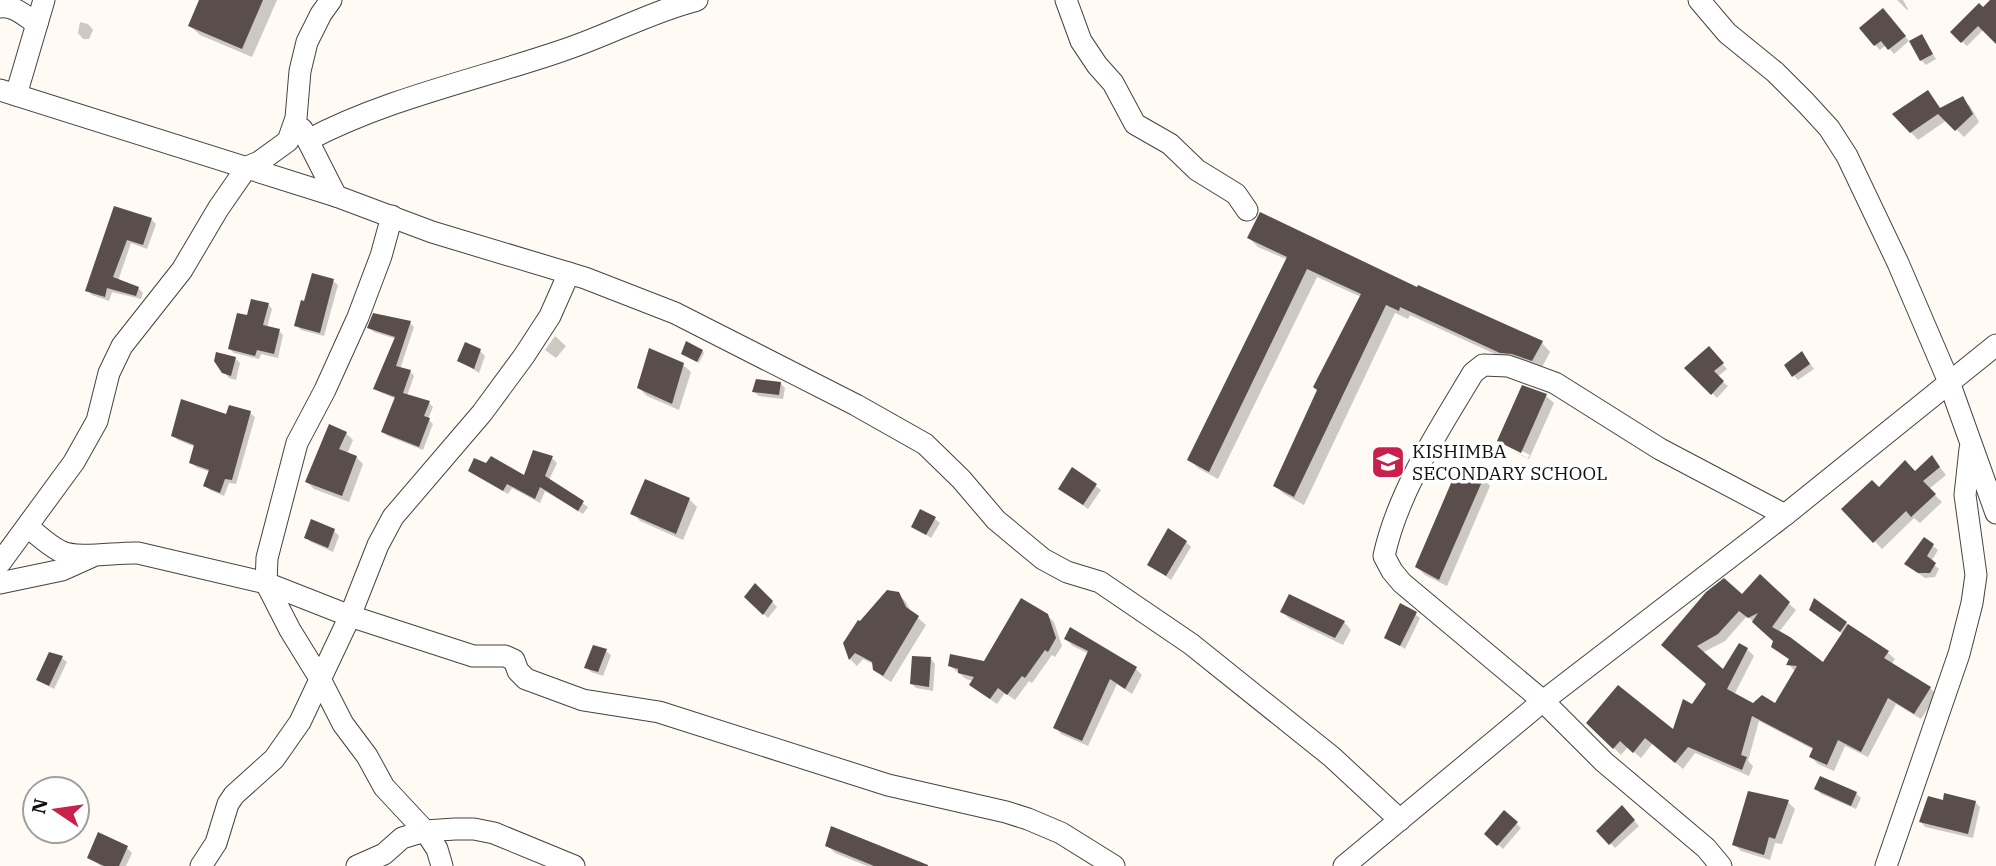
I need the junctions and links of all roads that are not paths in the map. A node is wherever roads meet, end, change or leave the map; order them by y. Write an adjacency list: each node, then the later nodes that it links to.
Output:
1 (44, 0): 8 (street)
2 (331, 0): 10 (street)
3 (697, 0): 6 (street)
4 (1066, 0): 14 (street)
5 (1699, 0): 18 (street)
6 (671, 4): 11 (street)
7 (0, 7): 8 (street)
8 (37, 24): 9 (street)
9 (8, 92): 12 (street)
10 (296, 118): 11 (street); 12 (street)
11 (308, 140): 13 (street)
12 (247, 167): 13 (street); 22 (street)
13 (335, 196): 15 (street)
14 (1247, 210)
15 (392, 216): 16 (street); 26 (street)
16 (569, 273): 27 (street); 30 (street)
17 (1996, 345): 18 (street)
18 (1949, 382): 19 (street); 21 (street)
19 (1971, 447): 20 (street); 39 (street)
20 (1996, 513)
21 (1786, 515): 29 (street); 29 (street)
22 (28, 527): 23 (street); 24 (street)
23 (95, 555): 25 (street); 26 (street)
24 (0, 563)
25 (0, 583)
26 (266, 583): 27 (street); 28 (street)
27 (349, 616): 28 (street); 36 (street)
28 (319, 677): 31 (street); 32 (street)
29 (1543, 701): 30 (street); 38 (street)
30 (1400, 820): 37 (street)
31 (425, 831): 33 (street); 34 (street); 35 (street)
32 (201, 866)
33 (357, 866)
34 (442, 866)
35 (574, 866)
36 (1114, 866)
37 (1344, 866)
38 (1721, 866)
39 (1886, 866)

